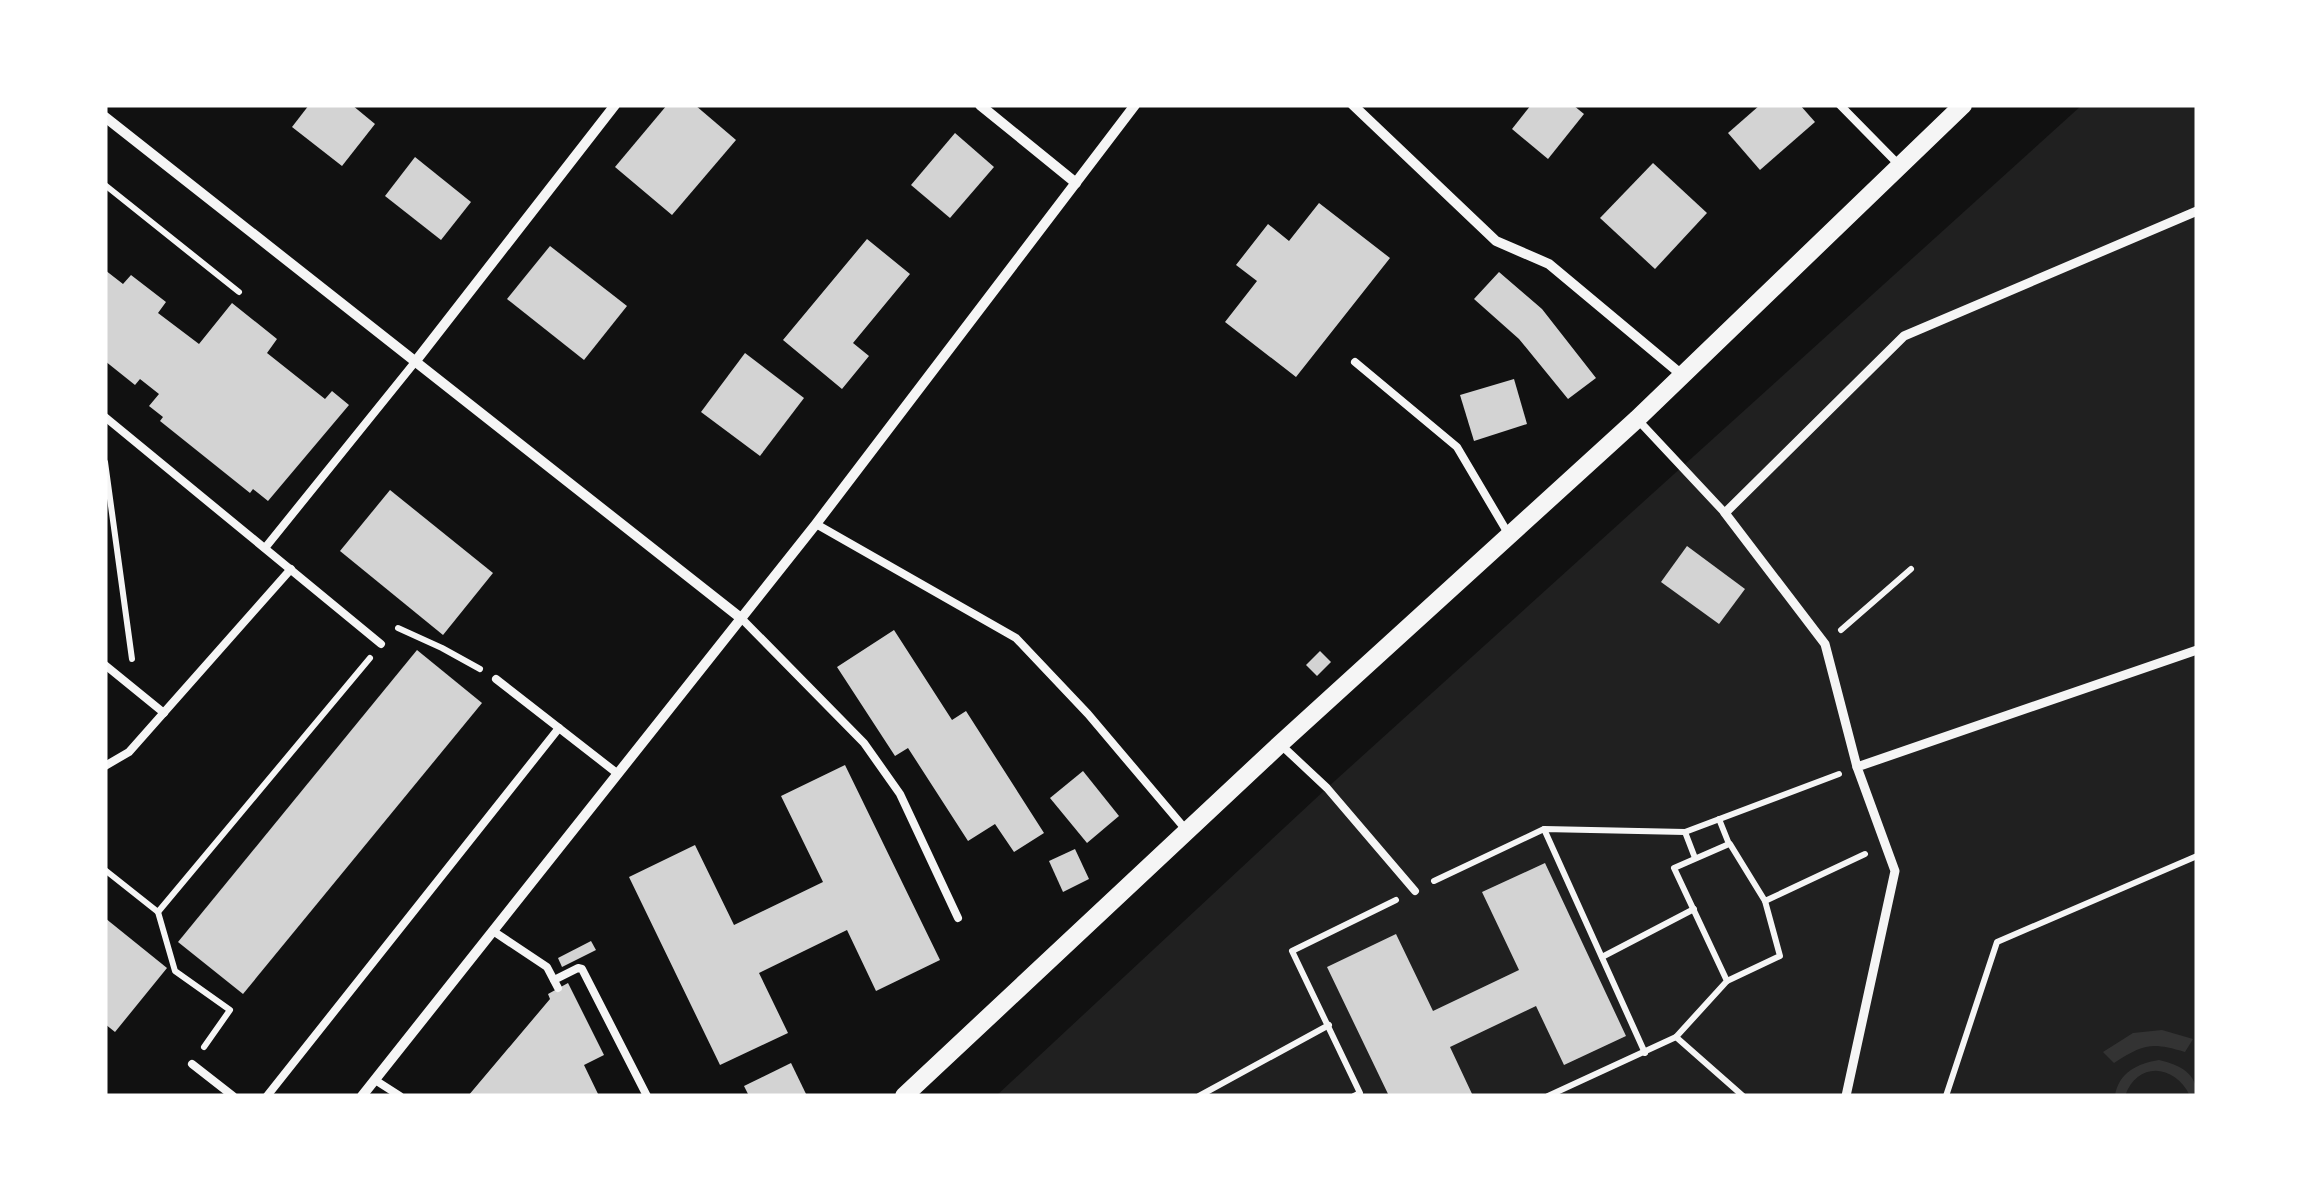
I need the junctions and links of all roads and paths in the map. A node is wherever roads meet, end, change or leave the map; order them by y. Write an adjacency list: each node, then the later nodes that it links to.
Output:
1 (615, 105): 13 (street)
2 (980, 105): 9 (street)
3 (1136, 105): 9 (street)
4 (1353, 105): 15 (street)
5 (1840, 105): 8 (lane)
6 (1964, 105): 8 (street)
7 (105, 118): 13 (street)
8 (1899, 165): 15 (street)
9 (1076, 183): 20 (street)
10 (105, 185): 12 (path)
11 (2197, 211): 19 (street)
12 (239, 292)
13 (415, 362): 22 (lane); 25 (street)
14 (1355, 362): 21 (lane)
15 (1682, 375): 17 (street)
16 (105, 417): 22 (lane)
17 (1637, 418): 19 (lane); 21 (street)
18 (105, 462): 31 (path)
19 (1725, 513): 27 (street)
20 (816, 524): 25 (street); 40 (lane)
21 (1510, 535): 34 (street)
22 (265, 548): 23 (lane)
23 (291, 569): 26 (lane); 32 (lane)
24 (1911, 569): 27 (path)
25 (742, 619): 37 (street); 51 (lane)
26 (382, 644): 30 (path); 50 (path)
27 (1825, 644): 36 (street)
28 (2197, 650): 36 (street)
29 (105, 664): 31 (lane)
30 (496, 679): 33 (lane)
31 (136, 690): 32 (lane)
32 (164, 713): 35 (lane)
33 (559, 728): 37 (lane); 61 (lane)
34 (1280, 744): 40 (street); 47 (lane)
35 (105, 766)
36 (1857, 767): 38 (path); 43 (street)
37 (618, 774): 52 (street)
38 (1719, 819): 41 (path); 42 (path)
39 (1544, 829): 41 (path); 47 (path); 53 (path)
40 (1186, 831): 65 (street)
41 (1685, 832): 45 (path)
42 (1730, 844): 45 (path); 48 (path)
43 (1884, 844): 48 (path); 70 (street)
44 (2197, 856): 71 (path)
45 (1695, 858): 49 (path)
46 (105, 870): 50 (path)
47 (1415, 890): 55 (path)
48 (1765, 901): 54 (path)
49 (1694, 910): 53 (path); 54 (path)
50 (158, 912): 58 (path)
51 (958, 918)
52 (493, 931): 59 (street); 64 (lane)
53 (1602, 956): 57 (path)
54 (1727, 982): 56 (path)
55 (1328, 1025): 66 (path); 67 (path)
56 (1676, 1036): 57 (path); 69 (path)
57 (1646, 1053): 68 (path)
58 (192, 1064): 60 (lane)
59 (375, 1080): 62 (street); 63 (lane)
60 (233, 1096)
61 (267, 1096)
62 (362, 1096)
63 (400, 1096)
64 (647, 1096)
65 (904, 1096)
66 (1199, 1096)
67 (1354, 1096)
68 (1548, 1096)
69 (1743, 1096)
70 (1846, 1096)
71 (1946, 1096)

